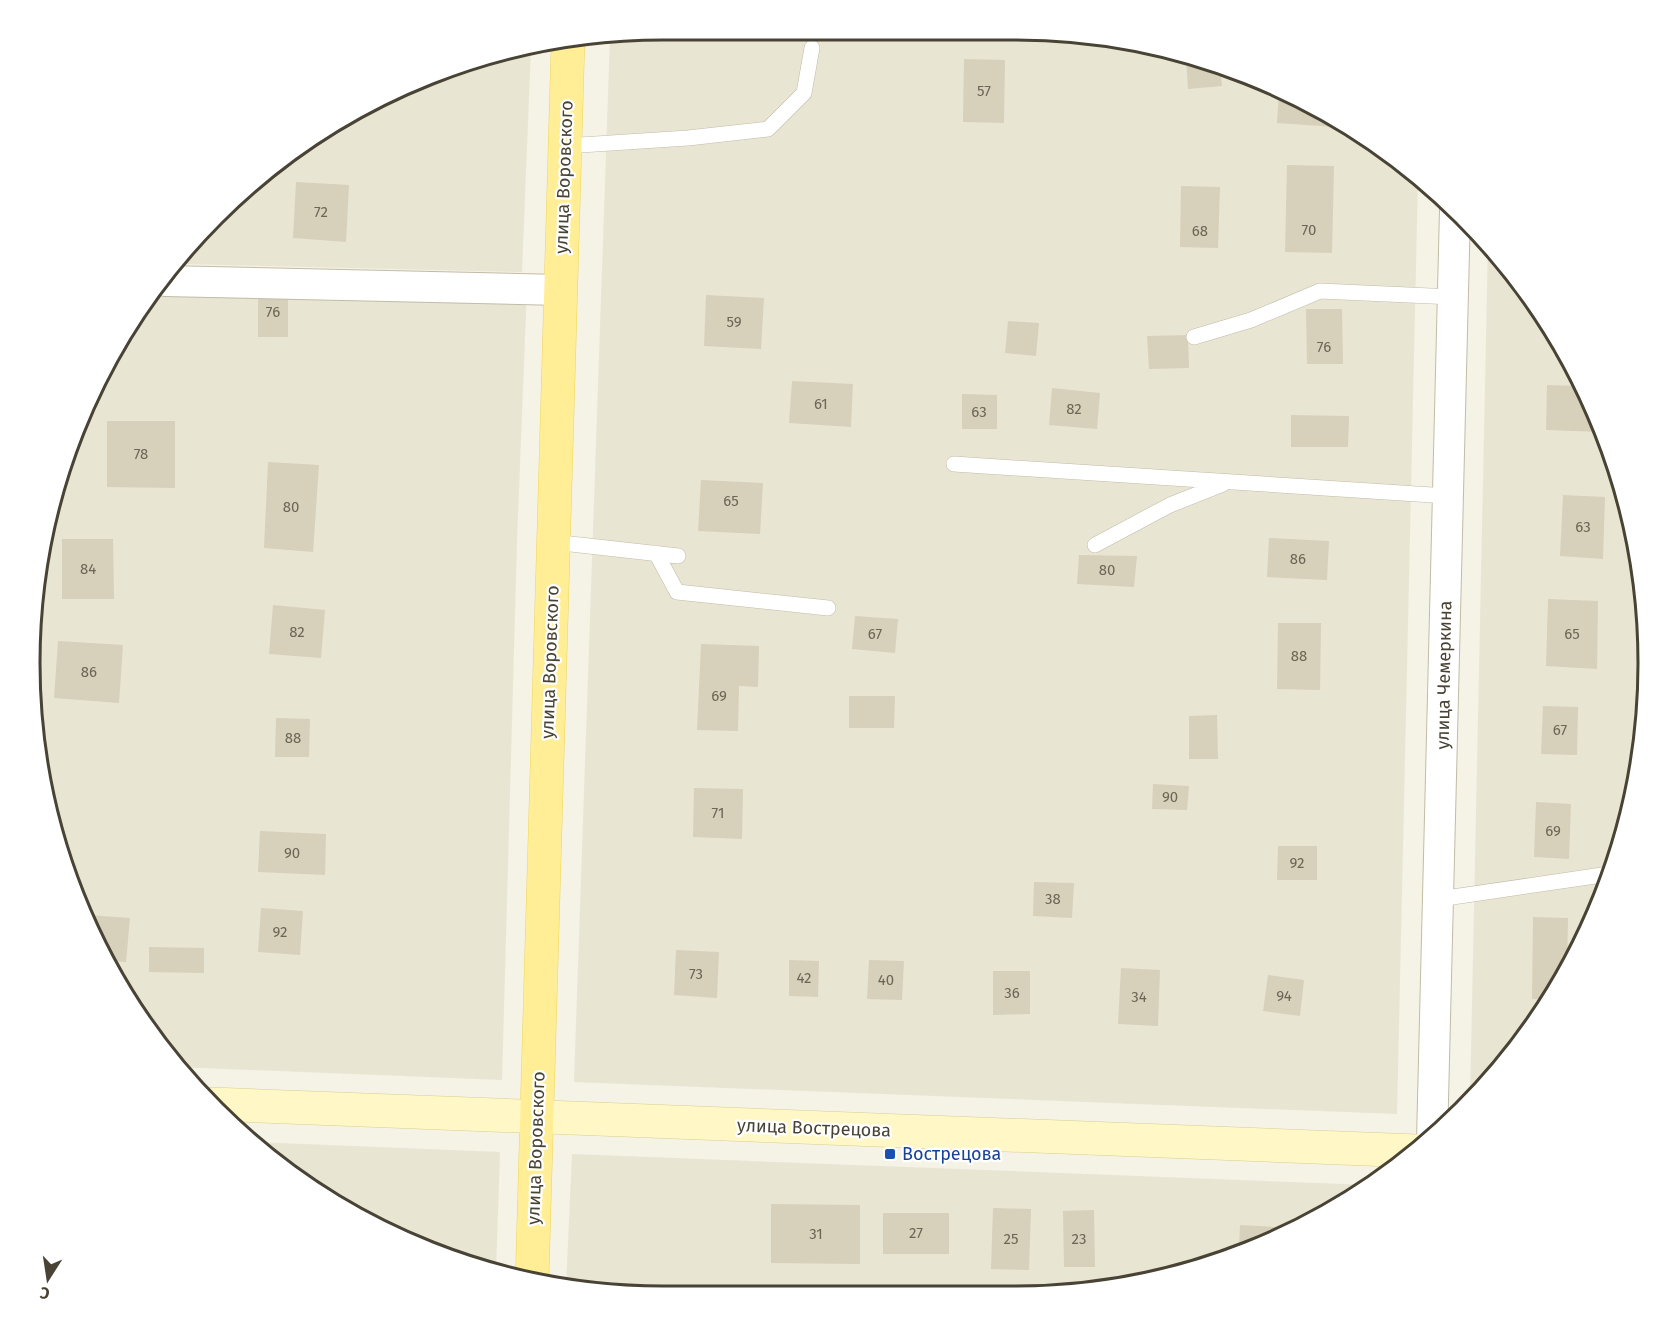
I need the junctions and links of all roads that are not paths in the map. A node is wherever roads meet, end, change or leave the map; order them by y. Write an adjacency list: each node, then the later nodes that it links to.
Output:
1 (568, 48): 3 (main road, улица Воровского)
2 (812, 48): 3 (lane)
3 (565, 146): 6 (main road, улица Воровского)
4 (1455, 223): 7 (street, улица Чемеркина)
5 (171, 281): 6 (street)
6 (561, 290): 12 (main road, улица Воровского)
7 (1453, 297): 8 (lane); 11 (street, улица Чемеркина)
8 (1194, 337)
9 (954, 464): 10 (lane)
10 (1228, 481): 11 (lane); 13 (lane)
11 (1448, 496): 18 (street, улица Чемеркина)
12 (553, 543): 14 (lane); 20 (main road, улица Воровского)
13 (1095, 545)
14 (656, 554): 15 (lane); 16 (lane)
15 (678, 556)
16 (828, 608)
17 (1600, 875): 18 (lane)
18 (1439, 899): 21 (street, улица Чемеркина)
19 (223, 1104): 20 (street, улица Вострецова)
20 (537, 1117): 22 (street, улица Вострецова); 23 (main road, улица Воровского)
21 (1432, 1125)
22 (1403, 1150)
23 (532, 1273)

